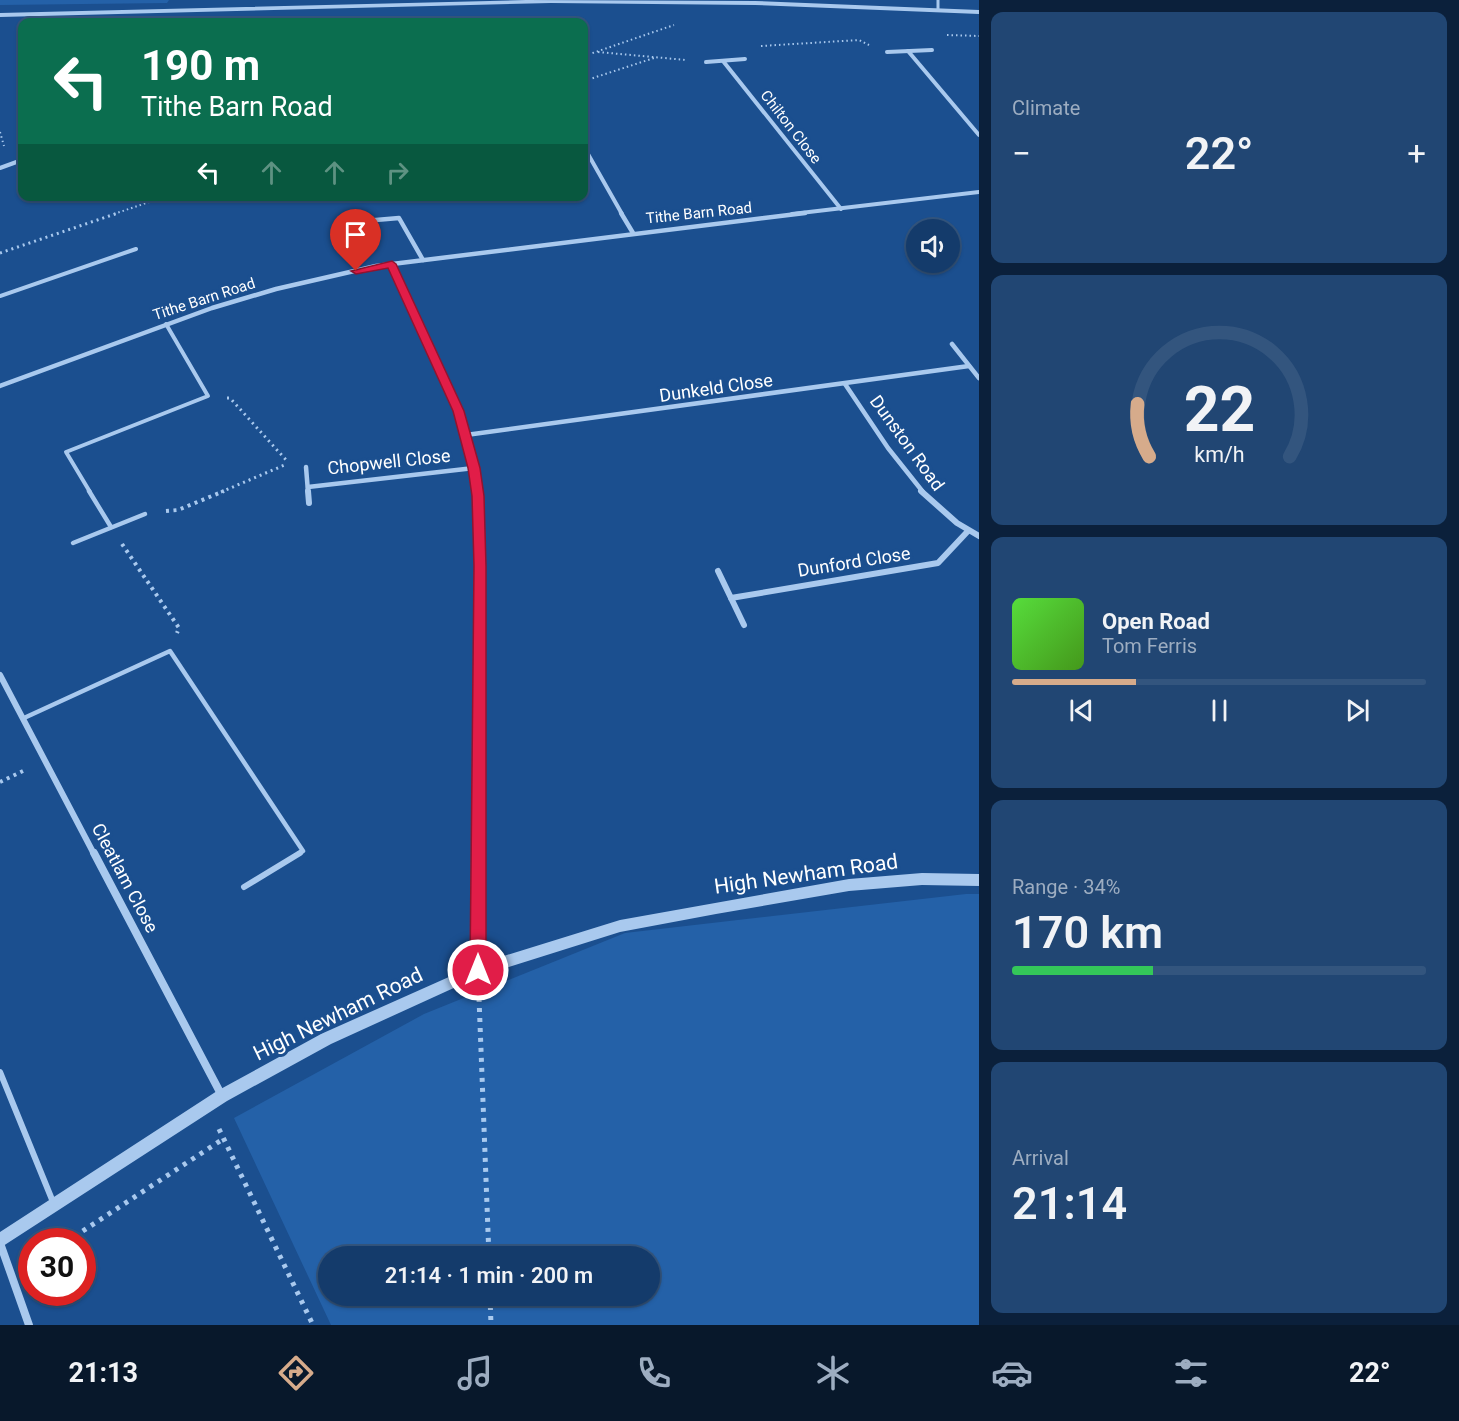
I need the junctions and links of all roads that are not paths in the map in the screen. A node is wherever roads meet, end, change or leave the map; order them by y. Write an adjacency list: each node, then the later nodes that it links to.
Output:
1 (938, 0): 2 (lane)
2 (938, 9): 3 (street); 4 (street)
3 (979, 12)
4 (2, 15): 5 (street)
5 (0, 22)
6 (932, 50): 7 (street)
7 (908, 51): 8 (street); 12 (street)
8 (887, 52)
9 (745, 59): 10 (street)
10 (723, 60): 11 (street); 17 (street, Chilton Close)
11 (706, 62)
12 (979, 135)
13 (588, 154): 19 (street)
14 (18, 161): 15 (street)
15 (0, 168)
16 (979, 192): 17 (street, Tithe Barn Road)
17 (841, 209): 19 (street, Tithe Barn Road)
18 (341, 224): 21 (street)
19 (633, 233): 21 (street, Tithe Barn Road)
20 (136, 249): 23 (lane)
21 (423, 260): 22 (street, Tithe Barn Road)
22 (392, 264): 24 (street, Tithe Barn Road); 30 (street)
23 (0, 296)
24 (166, 324): 29 (street, Tithe Barn Road); 36 (lane)
25 (952, 344): 26 (street)
26 (969, 366): 27 (street); 28 (street, Dunkeld Close)
27 (979, 378)
28 (845, 384): 30 (street, Dunkeld Close); 37 (street, Dunston Road)
29 (0, 386)
30 (466, 435): 32 (street)
31 (306, 467): 33 (street, Chopwell Close)
32 (474, 468): 33 (street, Chopwell Close); 47 (street)
33 (308, 486): 34 (street, Chopwell Close)
34 (309, 503)
35 (145, 513): 36 (lane)
36 (111, 527): 39 (lane)
37 (968, 531): 38 (street, Dunston Road); 41 (street, Dunford Close)
38 (979, 537)
39 (73, 543)
40 (718, 571): 41 (street)
41 (731, 598): 42 (street)
42 (744, 625)
43 (0, 675): 44 (street, Cleatlam Close)
44 (24, 718): 46 (lane); 49 (street, Cleatlam Close)
45 (979, 880): 47 (street, High Newham Road)
46 (243, 887)
47 (478, 970): 49 (street, High Newham Road)
48 (0, 1072): 50 (lane)
49 (222, 1096): 50 (street, High Newham Road)
50 (54, 1205): 51 (street, High Newham Road)
51 (0, 1242): 52 (street)
52 (29, 1325)

